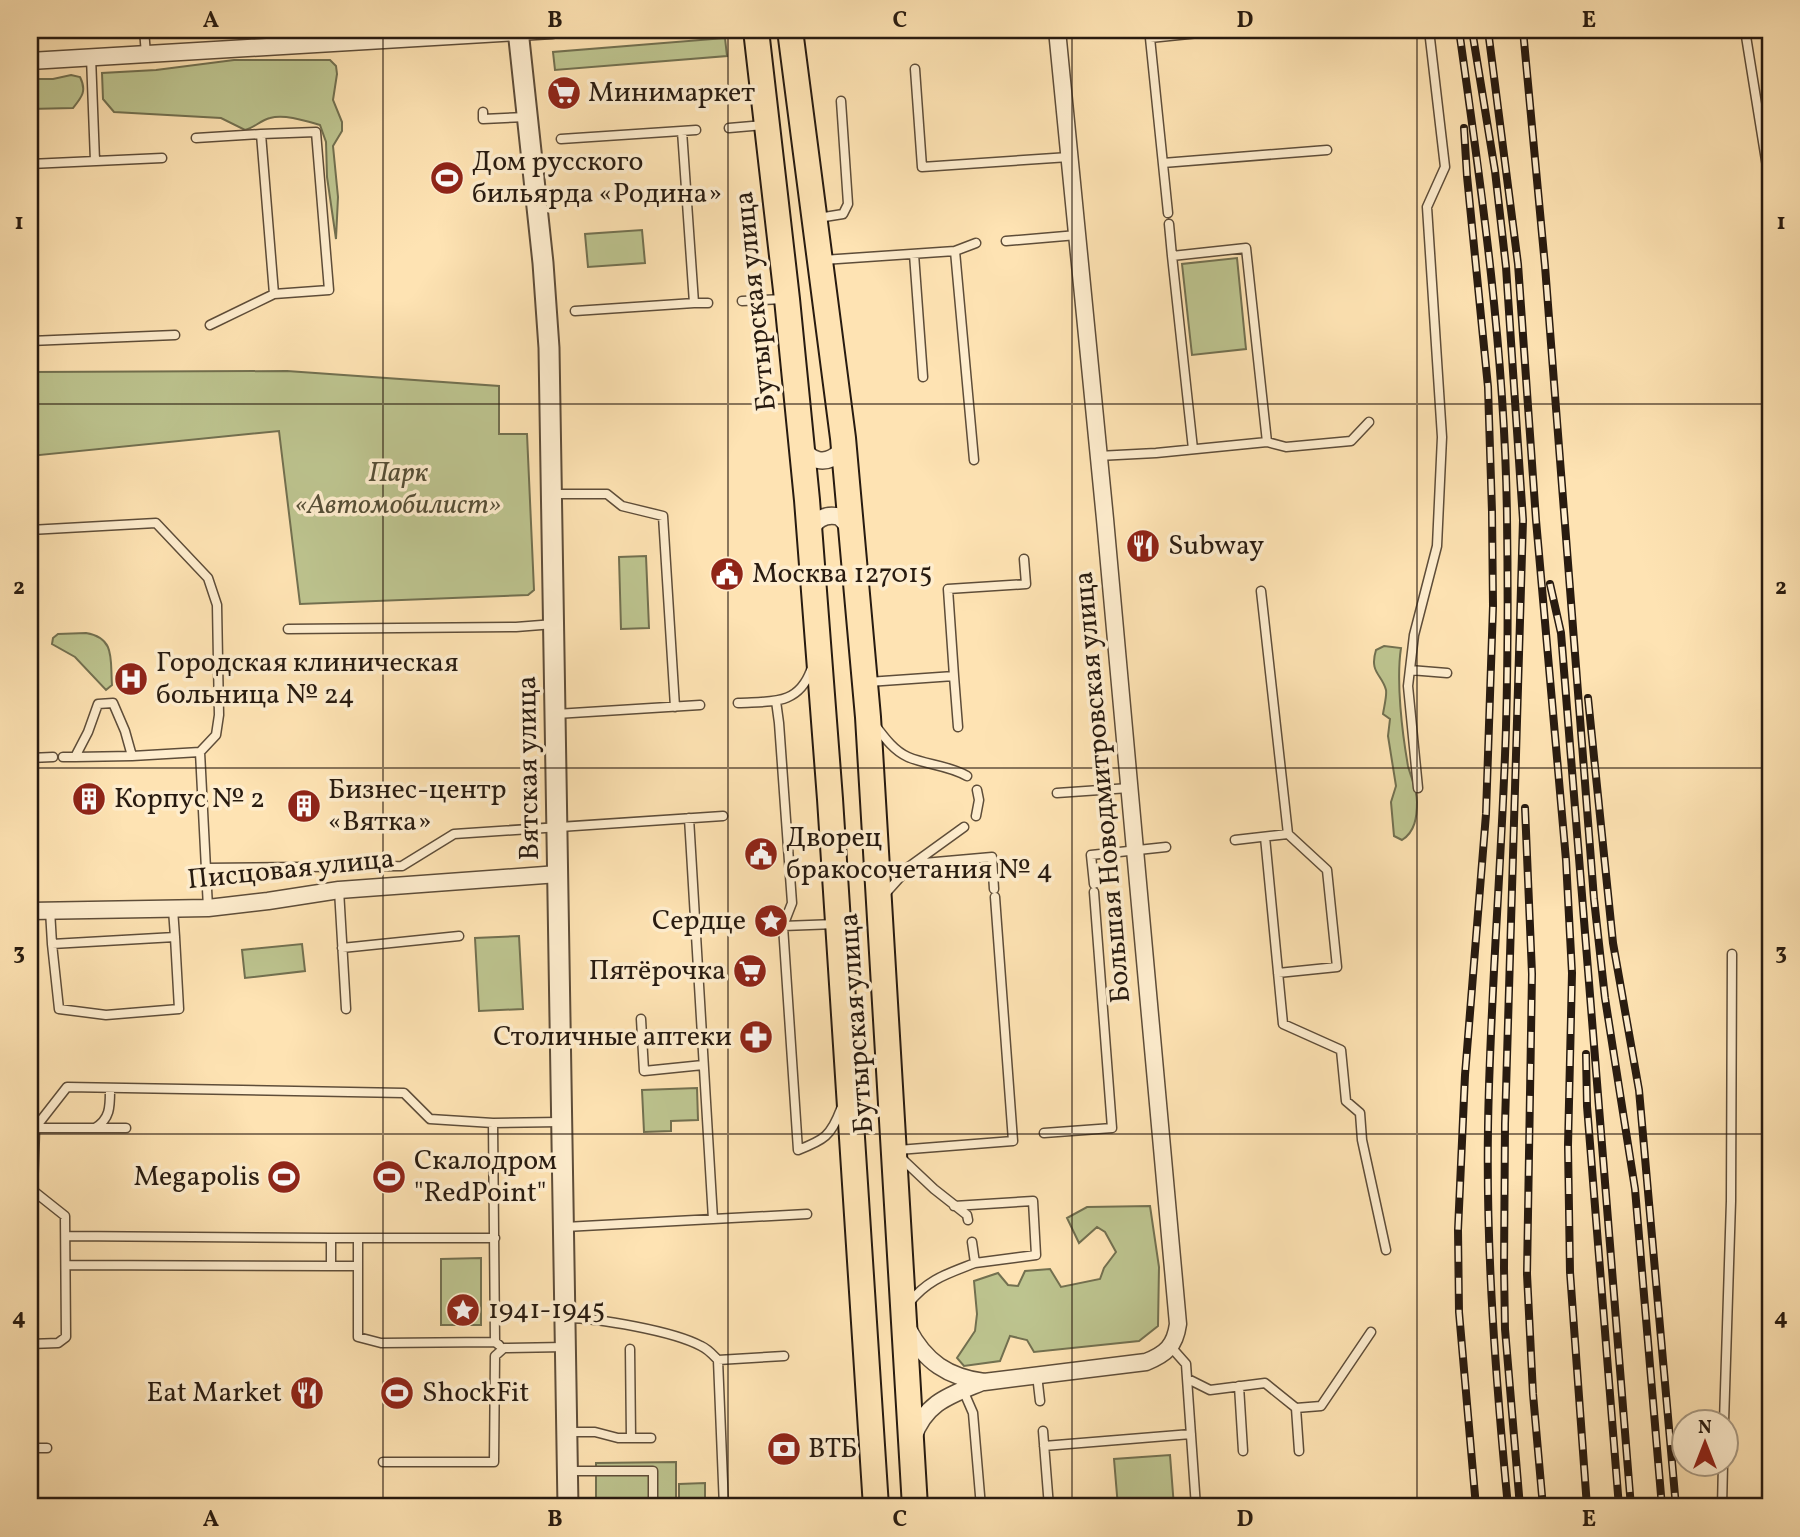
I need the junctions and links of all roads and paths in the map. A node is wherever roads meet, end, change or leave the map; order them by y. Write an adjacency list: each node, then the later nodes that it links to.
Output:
1 (144, 30): 10 (lane)
2 (552, 30): 9 (street)
3 (756, 30): 17 (main road, Бутырская улица)
4 (790, 30): 32 (main road, Бутырская улица)
5 (1057, 30): 25 (street, Большая Новодмитровская улица)
6 (1228, 30): 28 (lane)
7 (1429, 30): 67 (lane)
8 (1745, 30): 30 (lane)
9 (518, 31): 10 (street); 16 (street, Вятская улица)
10 (146, 54): 11 (street)
11 (91, 57): 12 (street); 27 (lane)
12 (30, 61)
13 (915, 69): 25 (lane)
14 (841, 101): 32 (lane)
15 (483, 112): 16 (lane)
16 (527, 117): 58 (street, Вятская улица)
17 (767, 125): 18 (lane); 42 (main road, Бутырская улица)
18 (729, 128)
19 (696, 130): 20 (lane)
20 (682, 131): 23 (lane); 44 (lane)
21 (261, 134): 22 (lane); 41 (lane); 41 (lane)
22 (196, 138)
23 (561, 139)
24 (1327, 150): 28 (lane)
25 (1069, 157): 34 (street, Большая Новодмитровская улица)
26 (162, 158): 27 (lane)
27 (95, 161): 29 (lane)
28 (1163, 163): 31 (lane)
29 (30, 164)
30 (1770, 185)
31 (1168, 213)
32 (815, 218): 40 (main road, Бутырская улица)
33 (1169, 224): 39 (lane)
34 (1077, 235): 35 (lane); 56 (street, Большая Новодмитровская улица)
35 (1006, 241)
36 (975, 243): 37 (lane)
37 (955, 251): 38 (lane); 57 (lane)
38 (914, 254): 40 (lane); 50 (lane)
39 (1172, 256): 54 (lane); 55 (lane)
40 (820, 260): 52 (main road, Бутырская улица)
41 (274, 294): 47 (lane)
42 (787, 299): 43 (lane); 53 (main road, Бутырская улица)
43 (742, 301)
44 (694, 303): 45 (lane); 46 (lane)
45 (708, 303)
46 (575, 311)
47 (210, 325)
48 (175, 335): 49 (lane)
49 (30, 341)
50 (923, 377)
51 (1369, 422): 54 (lane)
52 (843, 438): 53 (street, Бутырская улица); 60 (main road, Бутырская улица)
53 (801, 442): 61 (main road, Бутырская улица)
54 (1267, 442): 55 (lane)
55 (1193, 449): 56 (lane)
56 (1098, 456): 85 (street, Большая Новодмитровская улица)
57 (974, 460)
58 (550, 494): 64 (street, Вятская улица); 74 (lane)
59 (30, 530): 78 (lane)
60 (852, 535): 61 (street); 70 (main road, Бутырская улица)
61 (810, 538): 66 (main road, Бутырская улица)
62 (1024, 559): 69 (lane)
63 (1261, 591): 96 (lane)
64 (554, 624): 65 (lane); 75 (street, Вятская улица)
65 (288, 629)
66 (818, 650): 71 (lane); 110 (main road, Бутырская улица)
67 (1410, 670): 68 (lane); 86 (lane)
68 (1447, 673)
69 (954, 676): 70 (lane); 77 (lane)
70 (865, 682): 76 (main road, Бутырская улица)
71 (776, 701): 72 (lane); 90 (lane)
72 (738, 703)
73 (700, 705): 74 (lane)
74 (675, 707): 75 (lane)
75 (556, 714): 95 (street, Вятская улица)
76 (868, 717): 84 (lane); 105 (main road, Бутырская улица)
77 (958, 727)
78 (200, 751): 79 (lane); 102 (lane)
79 (132, 756): 82 (lane); 82 (lane)
80 (53, 757): 83 (lane)
81 (63, 757): 82 (lane)
82 (75, 757)
83 (30, 758)
84 (967, 776)
85 (1129, 788): 88 (lane); 100 (street, Большая Новодмитровская улица)
86 (1418, 788)
87 (977, 790): 92 (lane)
88 (1057, 793)
89 (775, 812): 90 (lane)
90 (786, 812): 111 (lane)
91 (723, 816): 93 (lane)
92 (976, 817)
93 (689, 818): 95 (lane); 120 (lane)
94 (964, 827): 101 (lane)
95 (557, 828): 102 (lane); 103 (street, Вятская улица)
96 (1288, 834): 97 (lane); 117 (lane)
97 (1265, 837): 98 (lane); 117 (lane)
98 (1235, 840)
99 (1166, 847): 100 (lane)
100 (1135, 851): 128 (lane); 152 (street, Большая Новодмитровская улица)
101 (920, 858): 105 (lane); 129 (lane)
102 (205, 868): 106 (lane)
103 (558, 874): 104 (street, Писцовая улица); 123 (street, Вятская улица)
104 (339, 890): 106 (street, Писцовая улица); 115 (lane)
105 (878, 903): 129 (main road, Бутырская улица)
106 (208, 908): 107 (street, Писцовая улица)
107 (173, 909): 108 (street, Писцовая улица); 113 (lane)
108 (50, 910): 109 (street, Писцовая улица); 114 (lane)
109 (30, 911)
110 (838, 924): 111 (lane); 121 (main road, Бутырская улица)
111 (783, 926): 121 (lane)
112 (459, 936): 115 (lane)
113 (175, 937): 114 (lane); 114 (lane)
114 (52, 944)
115 (342, 948): 118 (lane)
116 (1732, 954): 164 (lane)
117 (1278, 973): 141 (lane)
118 (346, 1009)
119 (641, 1019): 120 (lane)
120 (704, 1065): 133 (lane)
121 (849, 1089): 182 (main road, Бутырская улица)
122 (110, 1091): 126 (lane)
123 (560, 1122): 124 (lane); 135 (street, Вятская улица)
124 (494, 1123): 125 (lane); 139 (lane)
125 (35, 1128): 126 (lane); 130 (lane)
126 (95, 1128): 127 (lane)
127 (126, 1128)
128 (1044, 1133)
129 (895, 1151): 131 (lane); 146 (main road, Бутырская улица)
130 (32, 1189): 136 (lane)
131 (954, 1206): 134 (lane); 142 (lane)
132 (807, 1214): 133 (lane)
133 (713, 1219): 135 (lane)
134 (968, 1220)
135 (562, 1227): 147 (street, Вятская улица)
136 (66, 1236): 137 (lane); 143 (lane)
137 (331, 1238): 138 (lane); 144 (lane)
138 (358, 1238): 139 (lane); 145 (lane)
139 (495, 1238): 149 (lane)
140 (972, 1242): 142 (lane)
141 (1386, 1250)
142 (975, 1264): 146 (lane)
143 (66, 1265): 144 (lane); 150 (lane)
144 (331, 1266): 145 (lane)
145 (357, 1266): 149 (lane)
146 (903, 1315): 159 (street); 170 (main road, Бутырская улица)
147 (565, 1318): 151 (street, Вятская улица); 156 (lane)
148 (1371, 1332): 163 (lane)
149 (495, 1342): 153 (lane)
150 (30, 1344)
151 (565, 1347): 153 (lane); 166 (street, Вятская улица)
152 (1171, 1347): 157 (street); 158 (lane)
153 (504, 1348): 176 (lane)
154 (630, 1349): 168 (lane)
155 (784, 1356): 156 (lane)
156 (718, 1360): 181 (lane)
157 (1037, 1375): 159 (street); 162 (lane)
158 (1188, 1379): 160 (lane); 167 (lane)
159 (984, 1382): 161 (street)
160 (1239, 1386): 163 (lane); 174 (lane)
161 (963, 1390): 170 (street); 184 (lane)
162 (1040, 1401)
163 (1296, 1408): 175 (lane)
164 (1724, 1408)
165 (1043, 1431): 171 (lane)
166 (567, 1432): 168 (lane); 177 (street, Вятская улица)
167 (1191, 1434): 171 (lane); 186 (lane)
168 (631, 1438): 169 (lane)
169 (651, 1438)
170 (911, 1443): 183 (main road, Бутырская улица)
171 (1044, 1446): 185 (lane)
172 (30, 1448): 173 (lane)
173 (47, 1448)
174 (1242, 1451)
175 (1299, 1451)
176 (383, 1462)
177 (567, 1471): 179 (street, Вятская улица); 180 (lane)
178 (1723, 1478): 187 (lane)
179 (568, 1507)
180 (653, 1507)
181 (724, 1507)
182 (876, 1507)
183 (915, 1507)
184 (981, 1507)
185 (1049, 1507)
186 (1196, 1507)
187 (1722, 1507)

